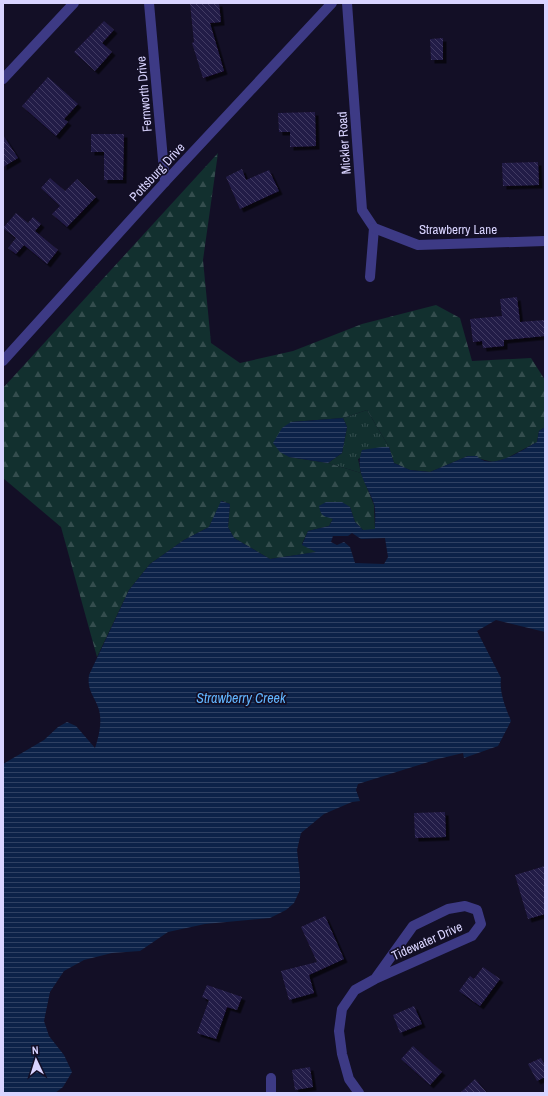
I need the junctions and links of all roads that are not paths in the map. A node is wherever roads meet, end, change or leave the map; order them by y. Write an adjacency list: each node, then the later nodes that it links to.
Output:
1 (74, 3): 5 (street)
2 (149, 3): 6 (street, Fernworth Drive)
3 (332, 3): 6 (street, Pottsburg Drive)
4 (347, 3): 7 (street, Mickler Road)
5 (3, 79)
6 (165, 182): 10 (street, Pottsburg Drive)
7 (374, 228): 8 (street, Strawberry Lane); 9 (street)
8 (545, 241)
9 (370, 277)
10 (3, 361)
11 (375, 979): 11 (street, Tidewater Drive); 14 (street, Tidewater Drive)
12 (271, 1078): 13 (street)
13 (271, 1093)
14 (359, 1093)

